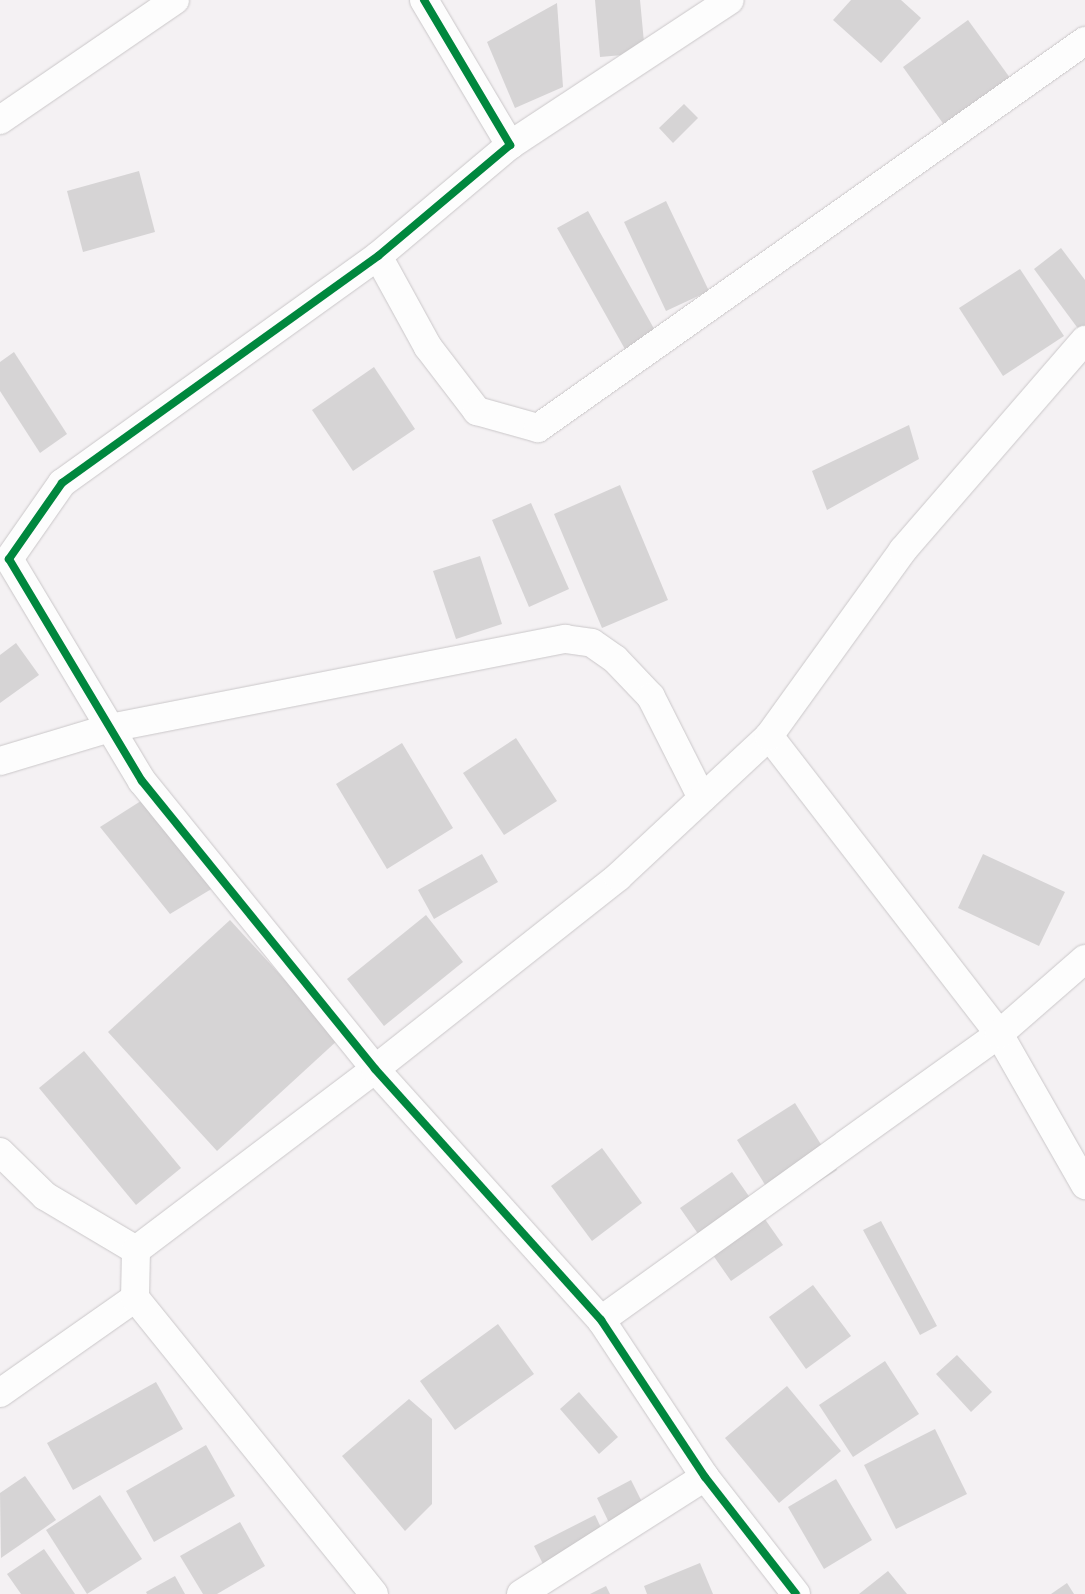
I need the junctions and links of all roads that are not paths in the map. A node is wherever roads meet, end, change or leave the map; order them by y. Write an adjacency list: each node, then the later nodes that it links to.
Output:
1 (175, 0): 5 (street)
2 (424, 0): 6 (street)
3 (730, 0): 6 (street)
4 (1085, 41): 7 (street)
5 (0, 120)
6 (510, 145): 7 (street)
7 (378, 256): 10 (street)
8 (1085, 340): 9 (street)
9 (1074, 367): 11 (street)
10 (110, 728): 12 (street); 13 (street); 16 (street)
11 (769, 736): 13 (street); 15 (street)
12 (0, 761)
13 (702, 798): 16 (street)
14 (1085, 959): 15 (street)
15 (999, 1034): 18 (street); 21 (street)
16 (375, 1069): 19 (street); 21 (street)
17 (0, 1152): 19 (street)
18 (1085, 1185)
19 (136, 1250): 20 (street)
20 (135, 1298): 22 (street); 24 (street)
21 (601, 1320): 23 (street)
22 (0, 1393)
23 (705, 1477): 25 (street); 26 (street)
24 (374, 1594)
25 (521, 1594)
26 (796, 1594)

